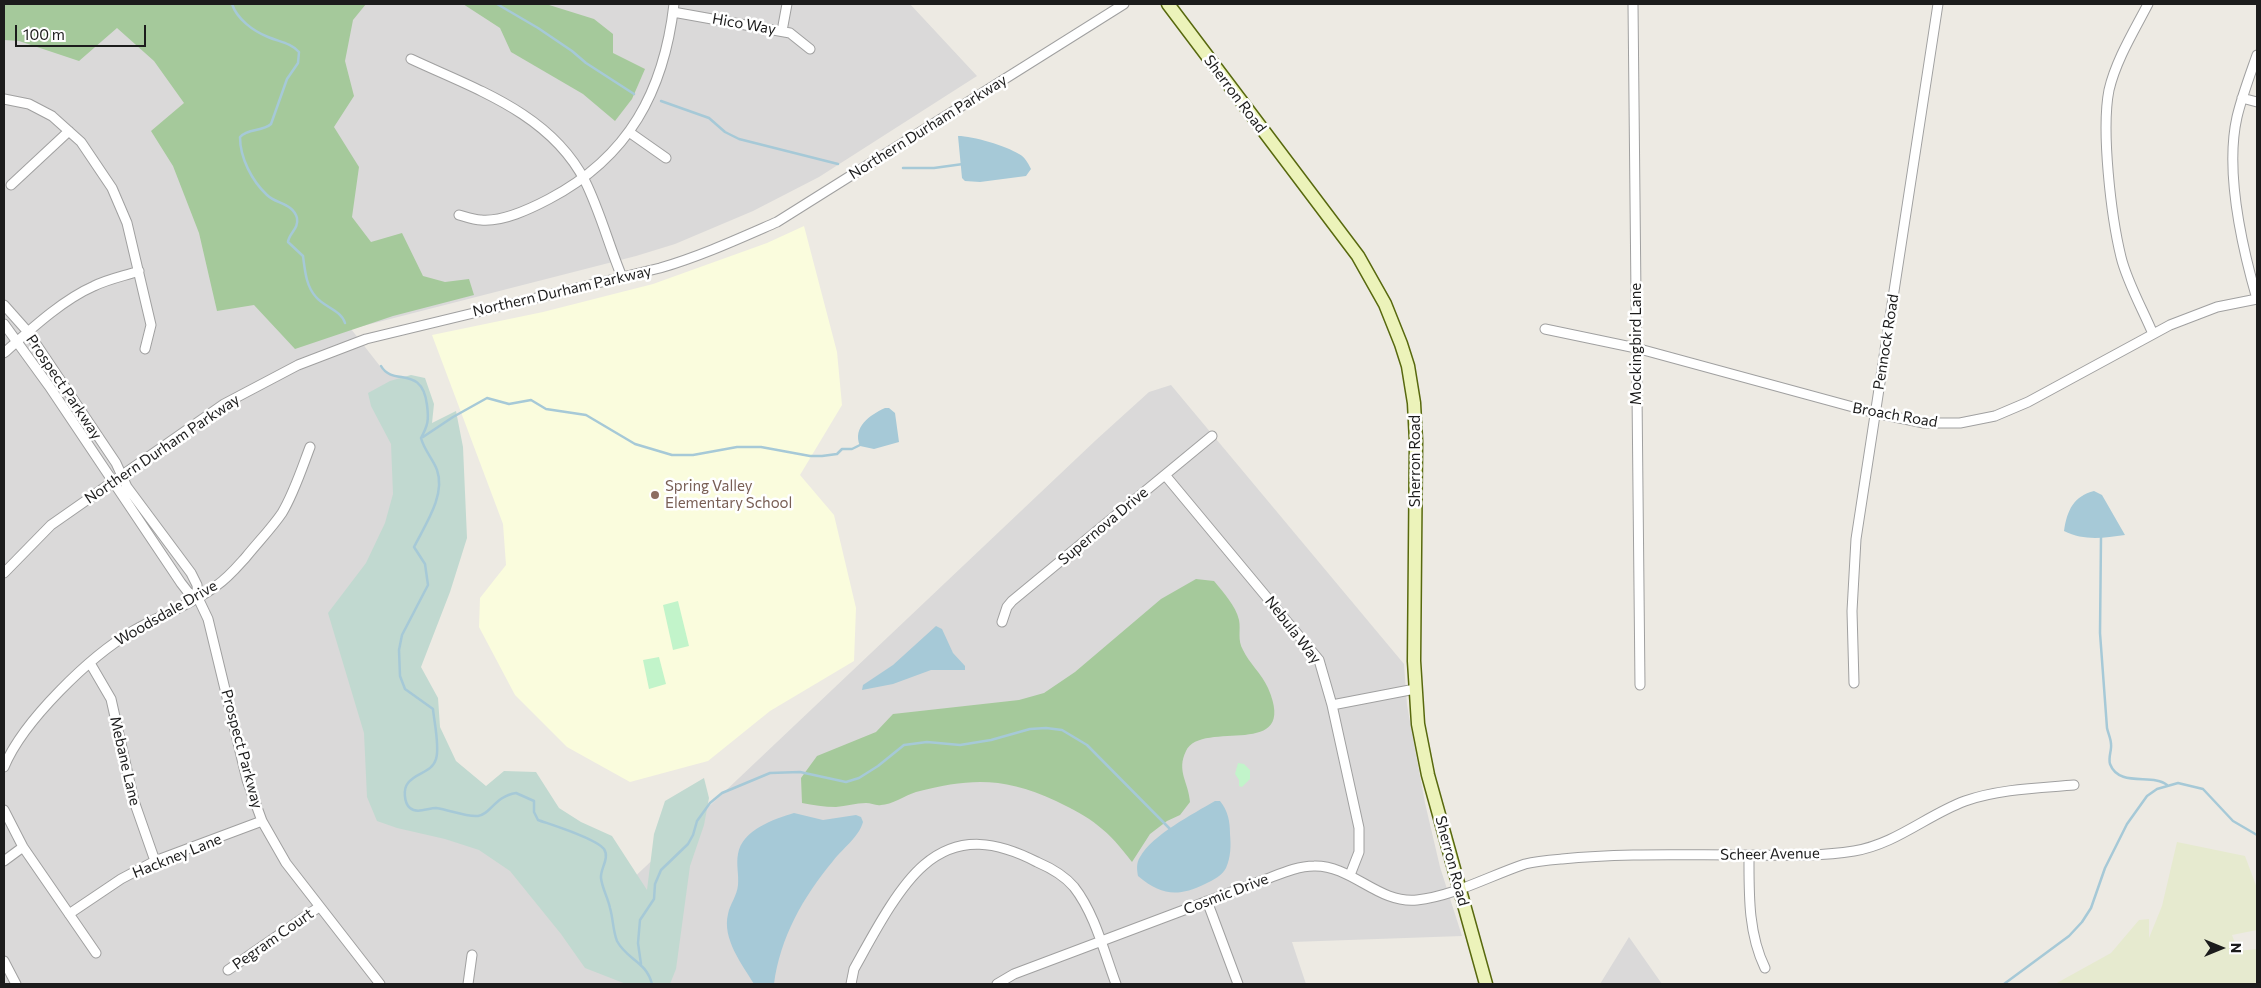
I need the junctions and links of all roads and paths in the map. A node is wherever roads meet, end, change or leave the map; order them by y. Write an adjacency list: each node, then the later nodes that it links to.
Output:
1 (786, 4): 8 (street)
2 (1124, 4): 22 (street, Northern Durham Parkway)
3 (1168, 4): 45 (main road, Sherron Road)
4 (1633, 4): 30 (street, Mockingbird Lane)
5 (1938, 4): 33 (street, Pennock Road)
6 (2148, 4): 28 (street)
7 (674, 8): 8 (street, Hico Way); 16 (street)
8 (782, 31): 9 (street, Hico Way)
9 (810, 49)
10 (2257, 55): 12 (street)
11 (411, 59): 18 (street)
12 (2242, 98): 14 (street); 23 (street)
13 (4, 99): 15 (street)
14 (2257, 102)
15 (69, 131): 19 (street); 21 (street)
16 (630, 132): 17 (street); 18 (street)
17 (666, 158)
18 (584, 179): 20 (street); 22 (street)
19 (11, 185)
20 (459, 215)
21 (139, 272): 27 (street); 31 (street)
22 (622, 277): 37 (street, Northern Durham Parkway)
23 (2257, 299): 28 (street, Broach Road)
24 (4, 305): 27 (street, Prospect Parkway)
25 (4, 324): 29 (street, Prospect Parkway)
26 (1545, 329): 30 (street, Broach Road)
27 (28, 332): 29 (street); 37 (street, Prospect Parkway)
28 (2153, 334): 33 (street, Broach Road)
29 (17, 340): 32 (street); 38 (street, Prospect Parkway)
30 (1636, 348): 33 (street, Broach Road); 44 (street, Mockingbird Lane)
31 (145, 349)
32 (4, 353)
33 (1875, 413): 43 (street, Pennock Road)
34 (1212, 436): 36 (street, Supernova Drive)
35 (310, 446): 40 (street, Woodsdale Drive)
36 (1164, 474): 41 (street, Supernova Drive); 46 (street, Nebula Way)
37 (120, 475): 38 (street, Northern Durham Parkway); 40 (street, Prospect Parkway)
38 (112, 481): 39 (street, Northern Durham Parkway); 40 (street, Prospect Parkway)
39 (4, 572)
40 (198, 598): 42 (street, Woodsdale Drive); 50 (street, Prospect Parkway)
41 (1002, 622)
42 (90, 662): 47 (street, Woodsdale Drive); 54 (street, Mebane Lane)
43 (1854, 683)
44 (1640, 685)
45 (1415, 688): 46 (street); 56 (main road, Sherron Road)
46 (1332, 705): 55 (street, Nebula Way)
47 (4, 767)
48 (2074, 785): 52 (street, Scheer Avenue)
49 (4, 810): 51 (street)
50 (262, 821): 54 (street, Hackney Lane); 58 (street, Prospect Parkway)
51 (23, 847): 53 (street); 59 (street)
52 (1749, 855): 56 (street, Scheer Avenue); 64 (street)
53 (4, 861)
54 (155, 861): 59 (street, Hackney Lane)
55 (1350, 875): 56 (street, Cosmic Drive); 57 (street, Cosmic Drive)
56 (1459, 889): 73 (main road, Sherron Road)
57 (1207, 902): 60 (street, Cosmic Drive); 72 (street)
58 (319, 907): 65 (street, Pegram Court); 67 (street, Prospect Parkway)
59 (69, 914): 61 (street)
60 (1100, 941): 69 (street); 70 (street, Cosmic Drive); 71 (street)
61 (96, 953)
62 (472, 955): 68 (street)
63 (4, 961): 66 (street)
64 (1765, 968)
65 (228, 970)
66 (16, 984)
67 (380, 984)
68 (468, 984)
69 (851, 984)
70 (997, 984)
71 (1116, 984)
72 (1238, 984)
73 (1486, 984)

